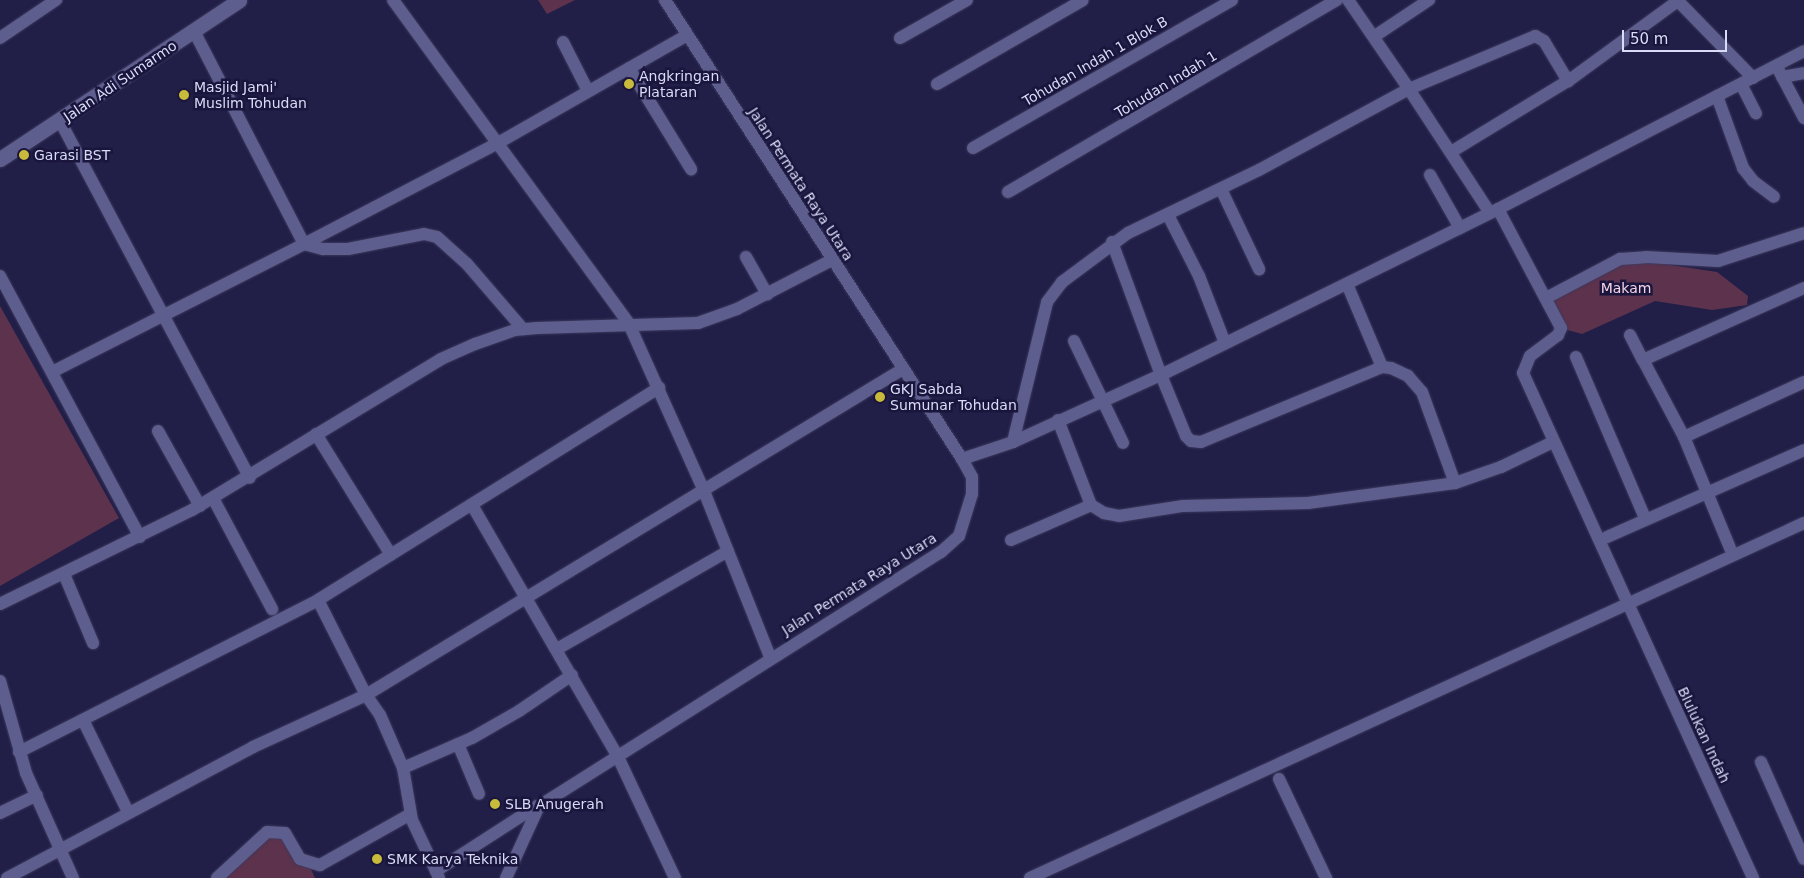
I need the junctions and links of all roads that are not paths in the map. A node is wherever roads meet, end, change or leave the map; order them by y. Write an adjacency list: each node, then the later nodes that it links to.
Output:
1 (56, 0): 15 (street)
2 (238, 0): 12 (main road, Jalan Adi Sumarmo)
3 (394, 0): 32 (street)
4 (665, 0): 13 (street, Jalan Permata Raya Utara)
5 (967, 0): 16 (street)
6 (1082, 0): 24 (street)
7 (1232, 0): 33 (street, Tohudan Indah 1 Blok B)
8 (1337, 0): 39 (street, Tohudan Indah 1)
9 (1348, 0): 14 (street)
10 (1429, 0): 14 (street)
11 (1678, 0): 22 (street); 23 (street)
12 (194, 32): 31 (main road, Jalan Adi Sumarmo); 46 (street)
13 (687, 35): 19 (street); 48 (street, Jalan Permata Raya Utara)
14 (1375, 36): 26 (street)
15 (0, 38)
16 (900, 38)
17 (563, 42): 27 (street)
18 (1804, 51): 20 (street)
19 (630, 68): 27 (street); 36 (street)
20 (1779, 72): 21 (street); 22 (street); 30 (street)
21 (1804, 73)
22 (1753, 78): 25 (street)
23 (1568, 81): 26 (street); 34 (street)
24 (937, 84)
25 (1740, 84): 28 (street); 29 (street)
26 (1409, 88): 34 (street); 38 (street)
27 (588, 91): 32 (street)
28 (1717, 96): 40 (street); 41 (street)
29 (1756, 112)
30 (1804, 118)
31 (60, 121): 35 (main road, Jalan Adi Sumarmo); 55 (street)
32 (498, 143): 46 (street); 56 (street)
33 (973, 148)
34 (1451, 152): 41 (street)
35 (0, 159)
36 (691, 169)
37 (1430, 175): 43 (street)
38 (1221, 189): 42 (street); 49 (street)
39 (1008, 192)
40 (1774, 197)
41 (1494, 211): 43 (street); 54 (street)
42 (1168, 215): 45 (street); 60 (street)
43 (1460, 228): 51 (street)
44 (1804, 233): 54 (street)
45 (1112, 242): 66 (street); 75 (street)
46 (304, 244): 55 (street); 57 (street)
47 (746, 257): 53 (street)
48 (832, 260): 53 (street); 64 (street, Jalan Permata Raya Utara)
49 (1259, 269)
50 (0, 276): 65 (street)
51 (1346, 284): 60 (street); 63 (street)
52 (1804, 288): 62 (street)
53 (767, 294): 56 (street)
54 (1546, 298): 74 (street, Blulukan Indah)
55 (164, 315): 65 (street); 79 (street)
56 (629, 324): 57 (street); 68 (street)
57 (523, 329): 72 (street)
58 (1630, 335): 62 (street)
59 (1074, 341): 69 (street)
60 (1225, 343): 66 (street)
61 (1576, 357): 87 (street)
62 (1643, 360): 73 (street)
63 (1382, 367): 66 (street); 80 (street)
64 (903, 369): 78 (street, Jalan Permata Raya Utara); 81 (street)
65 (52, 372): 89 (street)
66 (1160, 375): 69 (street)
67 (1804, 382): 73 (street)
68 (660, 388): 81 (street); 84 (street)
69 (1103, 399): 70 (street); 76 (street)
70 (1058, 420): 75 (street); 86 (street)
71 (158, 431): 85 (street)
72 (316, 434): 79 (street); 94 (street)
73 (1684, 437): 82 (street)
74 (1553, 442): 80 (street); 99 (street, Blulukan Indah)
75 (1009, 443): 78 (street)
76 (1123, 443)
77 (1804, 450): 82 (street)
78 (962, 459): 103 (street, Jalan Permata Raya Utara)
79 (250, 478): 83 (street)
80 (1455, 483): 86 (street)
81 (704, 491): 93 (street); 96 (street)
82 (1708, 492): 87 (street); 92 (street)
83 (213, 498): 85 (street); 100 (street)
84 (472, 505): 94 (street); 96 (street)
85 (200, 506): 89 (street)
86 (1091, 506): 91 (street)
87 (1645, 518): 90 (street)
88 (1804, 523): 99 (street)
89 (140, 537): 95 (street)
90 (1607, 537)
91 (1011, 540)
92 (1730, 548)
93 (728, 551): 102 (street); 103 (street)
94 (391, 555): 97 (street)
95 (64, 574): 98 (street); 101 (street)
96 (528, 598): 102 (street); 106 (street)
97 (318, 600): 106 (street); 107 (street)
98 (0, 604)
99 (1627, 605): 130 (street); 132 (street, Blulukan Indah)
100 (272, 610)
101 (92, 643)
102 (557, 649): 104 (street)
103 (770, 657): 112 (street, Jalan Permata Raya Utara)
104 (572, 675): 110 (street); 112 (street)
105 (0, 681): 108 (street)
106 (366, 695): 114 (street); 119 (street)
107 (84, 722): 111 (street); 119 (street)
108 (12, 726): 109 (street); 111 (street)
109 (0, 732)
110 (458, 744): 114 (street); 116 (street)
111 (19, 752): 117 (street)
112 (618, 757): 118 (street, Jalan Permata Raya Utara); 129 (street)
113 (1761, 762): 123 (street)
114 (403, 768): 121 (street)
115 (1278, 780): 131 (street)
116 (479, 794)
117 (37, 795): 120 (street); 122 (street)
118 (538, 806): 124 (street, Jalan Permata Raya Utara); 128 (street)
119 (128, 812): 122 (street)
120 (0, 813)
121 (411, 814): 124 (street); 127 (street)
122 (60, 852): 125 (street); 126 (street)
123 (1804, 859)
124 (437, 875)
125 (7, 878)
126 (73, 878)
127 (217, 878)
128 (506, 878)
129 (676, 878)
130 (1030, 878)
131 (1326, 878)
132 (1753, 878)

